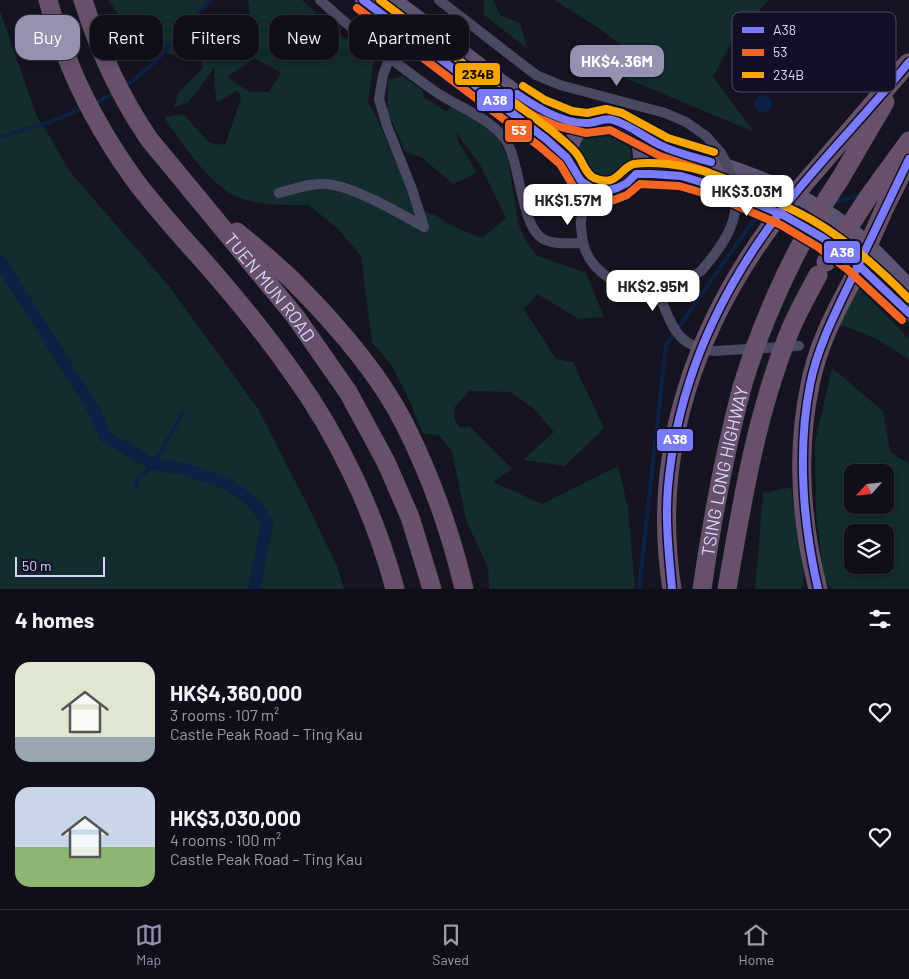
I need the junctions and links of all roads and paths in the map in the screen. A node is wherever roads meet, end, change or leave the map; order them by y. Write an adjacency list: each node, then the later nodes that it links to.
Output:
1 (48, 0): 29 (highway, TUEN MUN ROAD)
2 (83, 0): 24 (highway)
3 (320, 0): 7 (street)
4 (363, 0): 19 (main road)
5 (393, 0): 15 (main road)
6 (438, 0): 26 (street, bridge)
7 (349, 24)
8 (389, 60): 22 (street)
9 (394, 60): 23 (street)
10 (908, 62): 11 (highway, bridge); 12 (highway, TSING LONG HIGHWAY, bridge)
11 (896, 76)
12 (896, 83)
13 (882, 92): 32 (highway, bridge)
14 (890, 92): 33 (highway, TSING LONG HIGHWAY, bridge)
15 (588, 123): 16 (main road); 19 (main road)
16 (630, 129): 20 (main road); 25 (main road, bridge)
17 (909, 141): 34 (highway, TSING LONG HIGHWAY, bridge)
18 (909, 159): 35 (highway, bridge)
19 (570, 162): 21 (main road)
20 (636, 174): 21 (main road); 27 (main road, bridge)
21 (592, 188): 23 (street)
22 (279, 193)
23 (583, 243): 26 (street)
24 (256, 258): 30 (highway, TUEN MUN ROAD); 31 (highway)
25 (909, 287)
26 (657, 290): 28 (street)
27 (909, 313)
28 (799, 346)
29 (395, 589)
30 (432, 589)
31 (464, 589)
32 (672, 589)
33 (702, 589)
34 (727, 589)
35 (818, 589)

